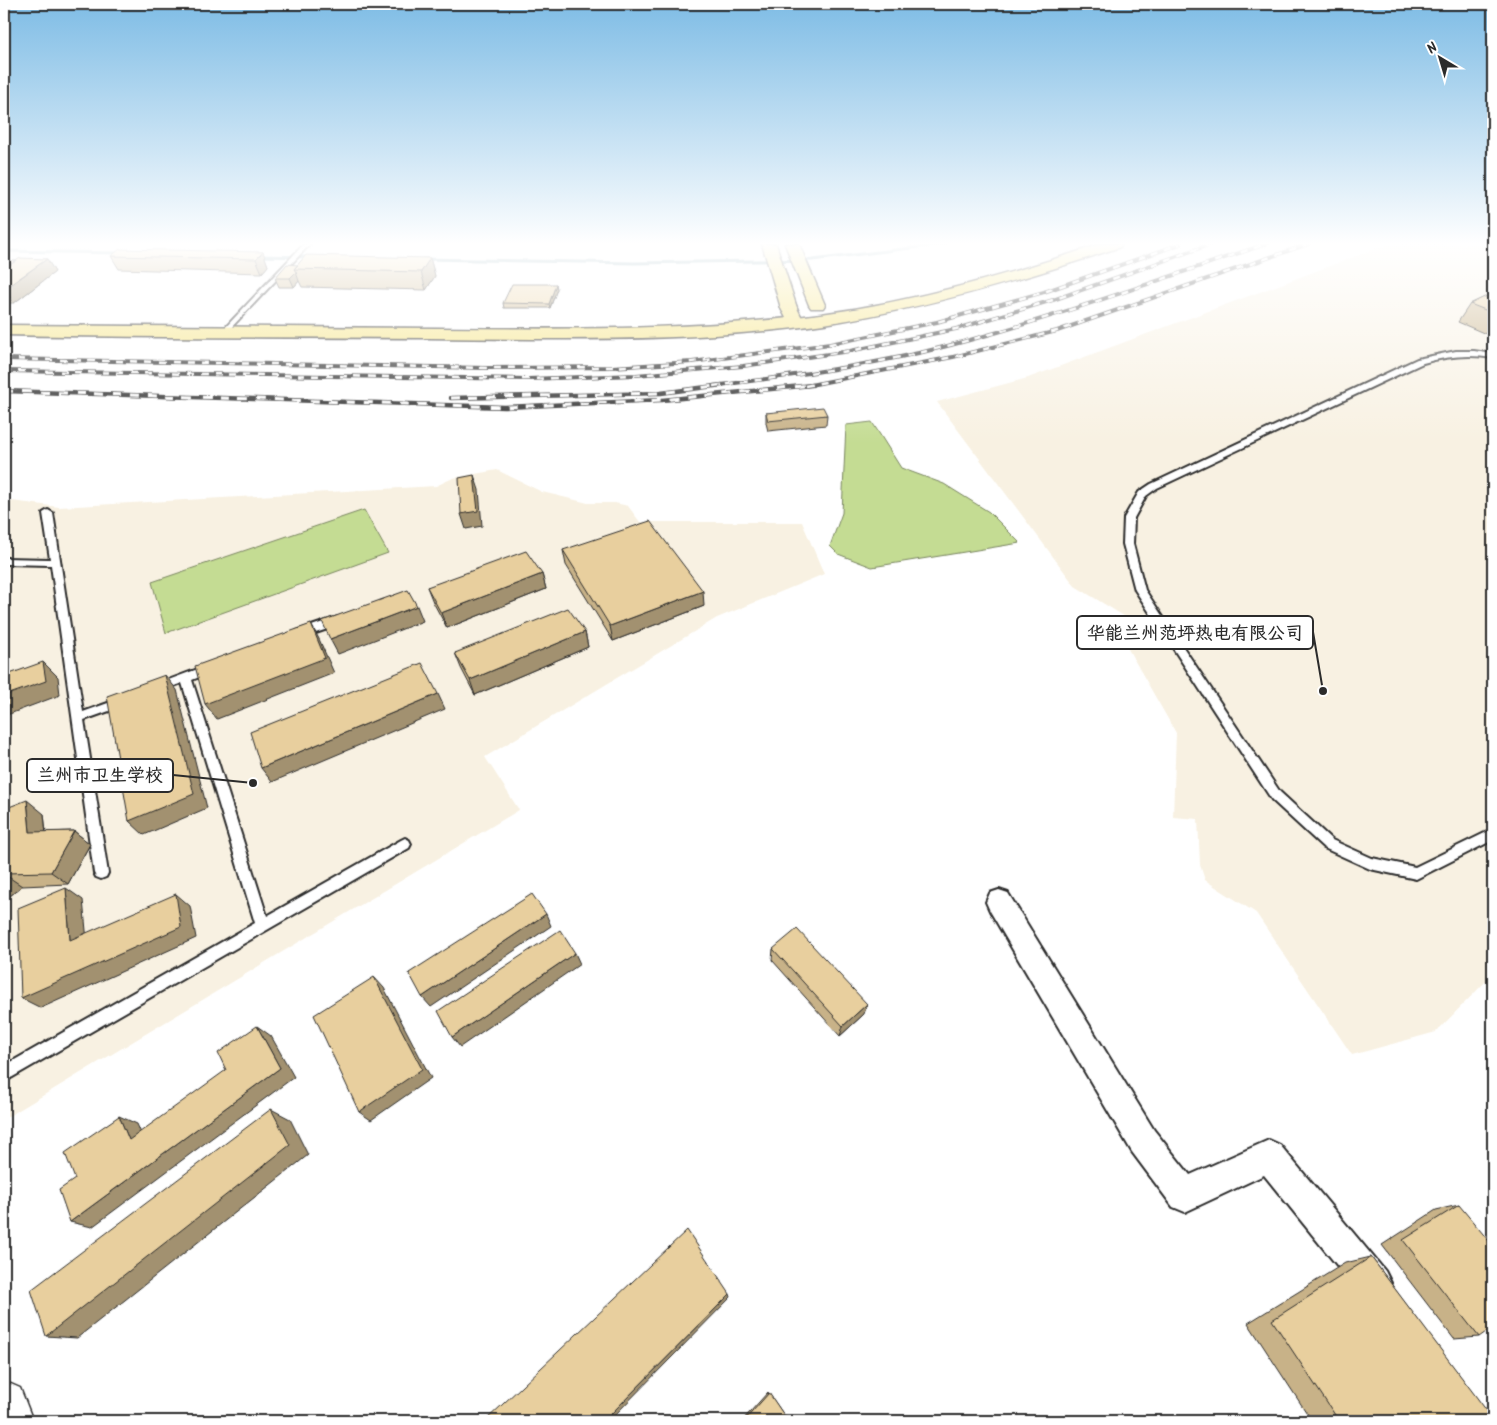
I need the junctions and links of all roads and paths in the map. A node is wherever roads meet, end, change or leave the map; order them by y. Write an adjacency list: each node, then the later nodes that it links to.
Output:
1 (244, 310): 7 (lane)
2 (790, 310): 6 (main road)
3 (803, 310): 6 (main road)
4 (831, 310): 6 (main road)
5 (4, 315): 7 (main road)
6 (792, 315): 7 (main road); 9 (main road)
7 (238, 317): 9 (lane)
8 (4, 330): 9 (main road)
9 (226, 331)
10 (1493, 356): 21 (lane)
11 (48, 513): 13 (lane)
12 (4, 561): 13 (lane)
13 (55, 562): 20 (lane)
14 (350, 616): 15 (lane)
15 (286, 640)
16 (222, 664): 17 (lane)
17 (186, 678): 18 (lane); 25 (lane)
18 (150, 691)
19 (132, 698): 20 (lane)
20 (78, 718): 23 (lane)
21 (1493, 834)
22 (405, 844): 25 (lane)
23 (101, 873)
24 (999, 902): 27 (street)
25 (263, 926): 26 (lane)
26 (4, 1074)
27 (1393, 1308)
28 (4, 1404): 29 (main road)
29 (10, 1421)

